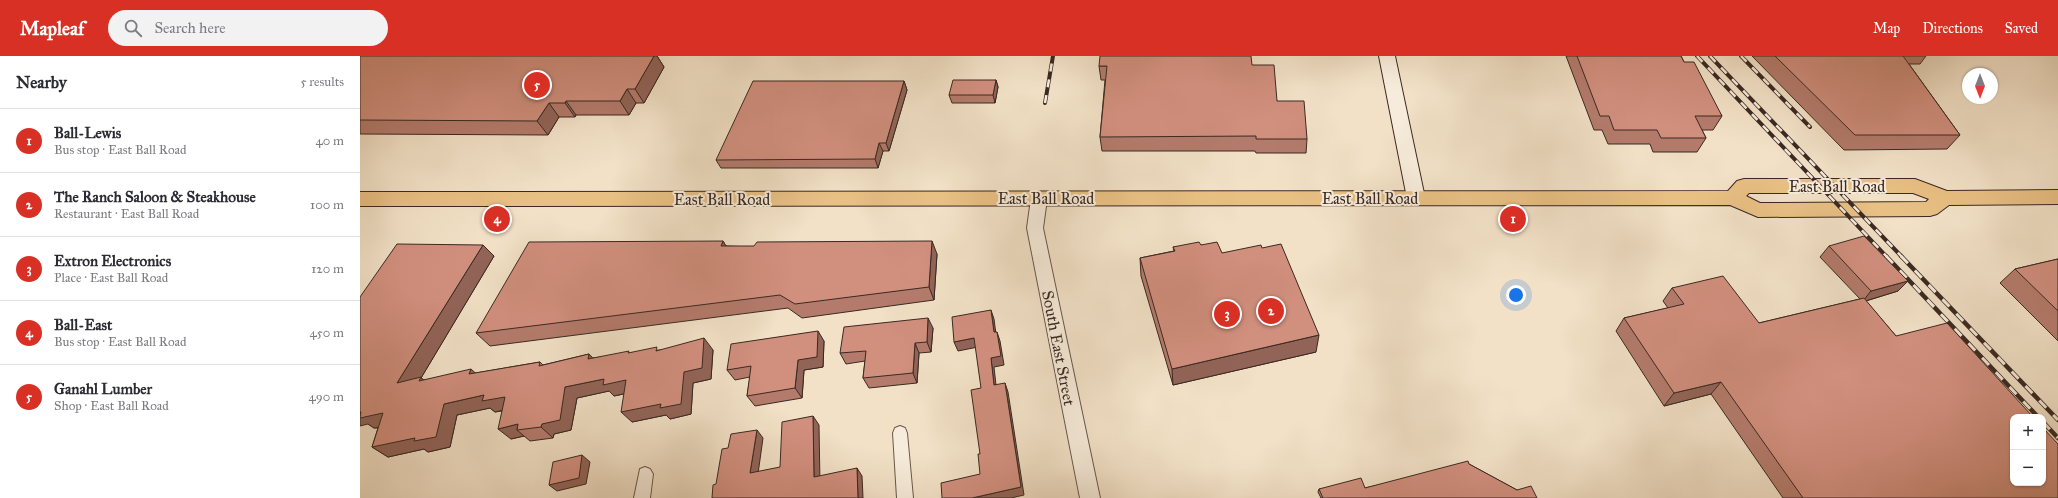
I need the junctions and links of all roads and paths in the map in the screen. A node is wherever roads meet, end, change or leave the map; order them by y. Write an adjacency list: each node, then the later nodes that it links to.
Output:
1 (1388, 56): 3 (main road)
2 (1039, 198): 3 (main road, East Ball Road); 5 (main road, East Ball Road); 10 (street, South East Street)
3 (1416, 198): 4 (main road, East Ball Road)
4 (2058, 198)
5 (360, 199)
6 (900, 433): 9 (street)
7 (645, 474): 8 (street)
8 (642, 498)
9 (905, 498)
10 (1090, 498)

